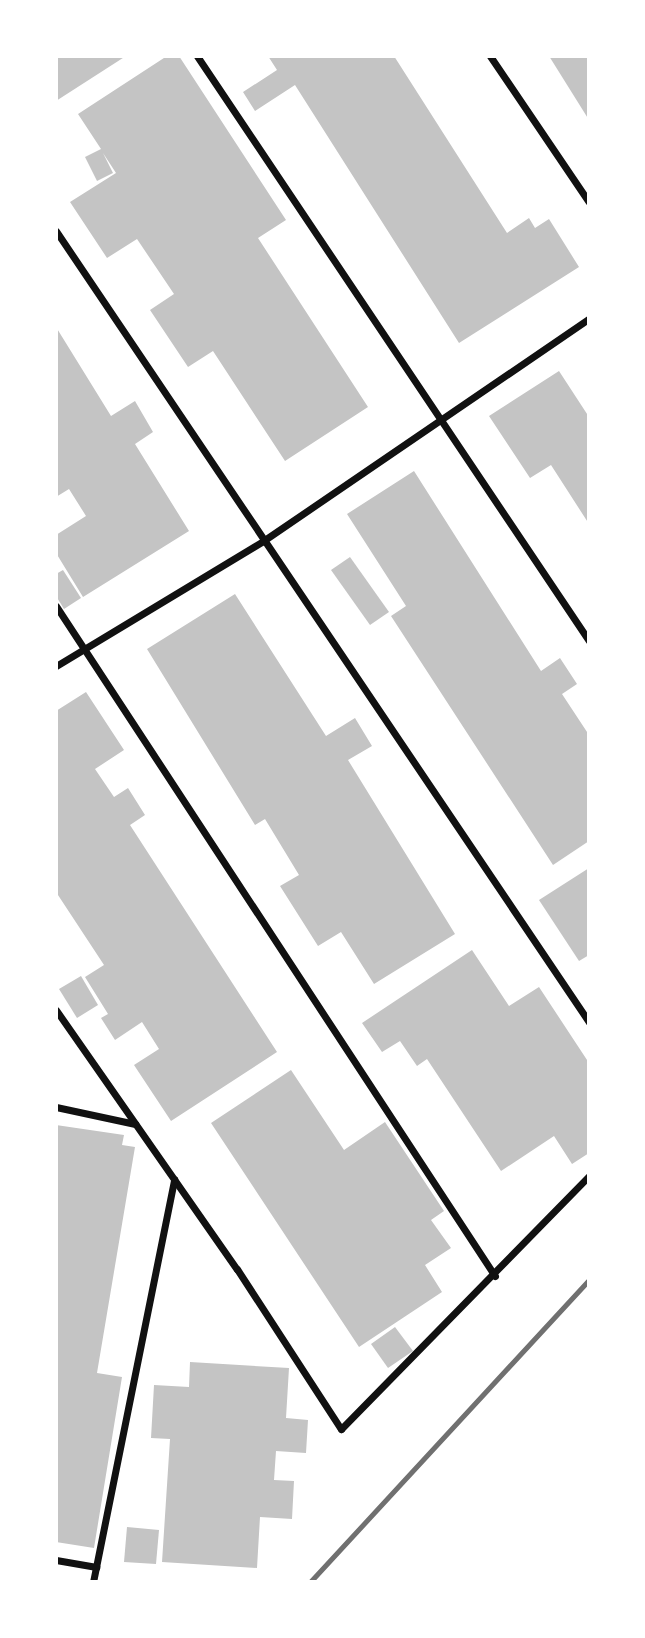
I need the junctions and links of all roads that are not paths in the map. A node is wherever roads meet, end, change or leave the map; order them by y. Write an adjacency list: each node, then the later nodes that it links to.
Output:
1 (197, 56): 6 (street)
2 (490, 56): 3 (street)
3 (589, 202)
4 (56, 231): 7 (street)
5 (589, 319): 6 (street)
6 (441, 420): 7 (street); 9 (street)
7 (262, 541): 10 (street); 13 (street)
8 (56, 606): 10 (street)
9 (589, 641)
10 (85, 648): 11 (street); 18 (street)
11 (56, 666)
12 (56, 1010): 15 (street)
13 (589, 1022)
14 (56, 1107): 15 (street)
15 (136, 1125): 17 (street)
16 (589, 1176): 18 (street)
17 (174, 1179): 18 (street); 20 (street)
18 (495, 1276)
19 (56, 1560): 20 (street)
20 (96, 1567): 21 (street)
21 (93, 1582)

